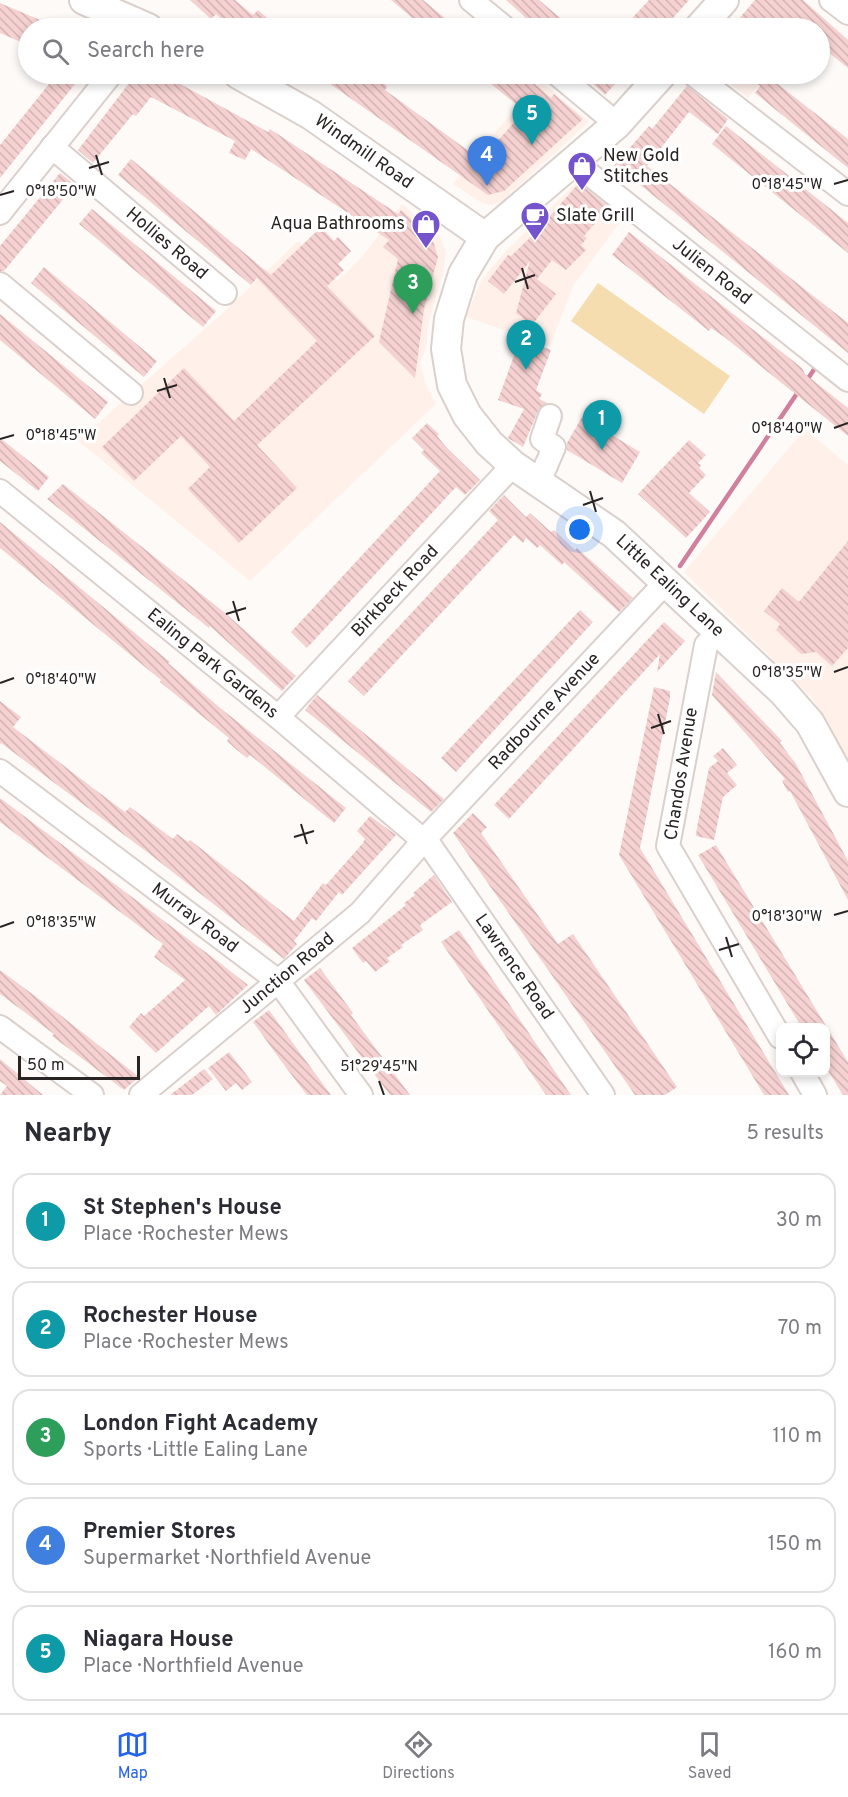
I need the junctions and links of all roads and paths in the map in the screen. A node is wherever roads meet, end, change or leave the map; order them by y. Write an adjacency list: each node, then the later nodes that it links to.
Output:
1 (84, 0): 6 (main road)
2 (471, 0): 7 (street)
3 (724, 0): 8 (main road)
4 (831, 0): 5 (street)
5 (848, 13)
6 (124, 18)
7 (493, 18)
8 (708, 18)
9 (103, 84): 15 (street)
10 (256, 84): 19 (main road, Windmill Road)
11 (569, 84): 14 (street)
12 (653, 84): 14 (main road, Little Ealing Lane)
13 (706, 84): 17 (street)
14 (617, 124): 16 (main road, Little Ealing Lane)
15 (52, 147): 18 (street); 21 (street, Hollies Road)
16 (574, 162): 19 (main road, Little Ealing Lane); 22 (street, Julien Road)
17 (848, 194)
18 (0, 213)
19 (485, 237): 25 (main road, Little Ealing Lane)
20 (0, 284): 23 (street)
21 (225, 293)
22 (848, 380)
23 (131, 393)
24 (550, 416): 26 (street)
25 (513, 465): 26 (main road, Little Ealing Lane); 30 (street, Birkbeck Road)
26 (539, 482): 28 (main road, Little Ealing Lane)
27 (0, 491): 30 (street, Ealing Park Gardens)
28 (666, 582): 29 (main road, Little Ealing Lane); 33 (street, Radbourne Avenue)
29 (719, 632): 32 (main road, Little Ealing Lane); 36 (street, Chandos Avenue)
30 (278, 717): 33 (street, Ealing Park Gardens)
31 (0, 771): 34 (street, Murray Road)
32 (848, 792)
33 (424, 840): 34 (street, Junction Road); 41 (street, Lawrence Road)
34 (278, 981): 39 (street, Junction Road); 40 (street, Murray Road)
35 (0, 1027): 38 (street)
36 (776, 1030)
37 (805, 1077): 42 (street)
38 (92, 1095)
39 (141, 1095)
40 (361, 1095)
41 (603, 1095)
42 (815, 1095)

